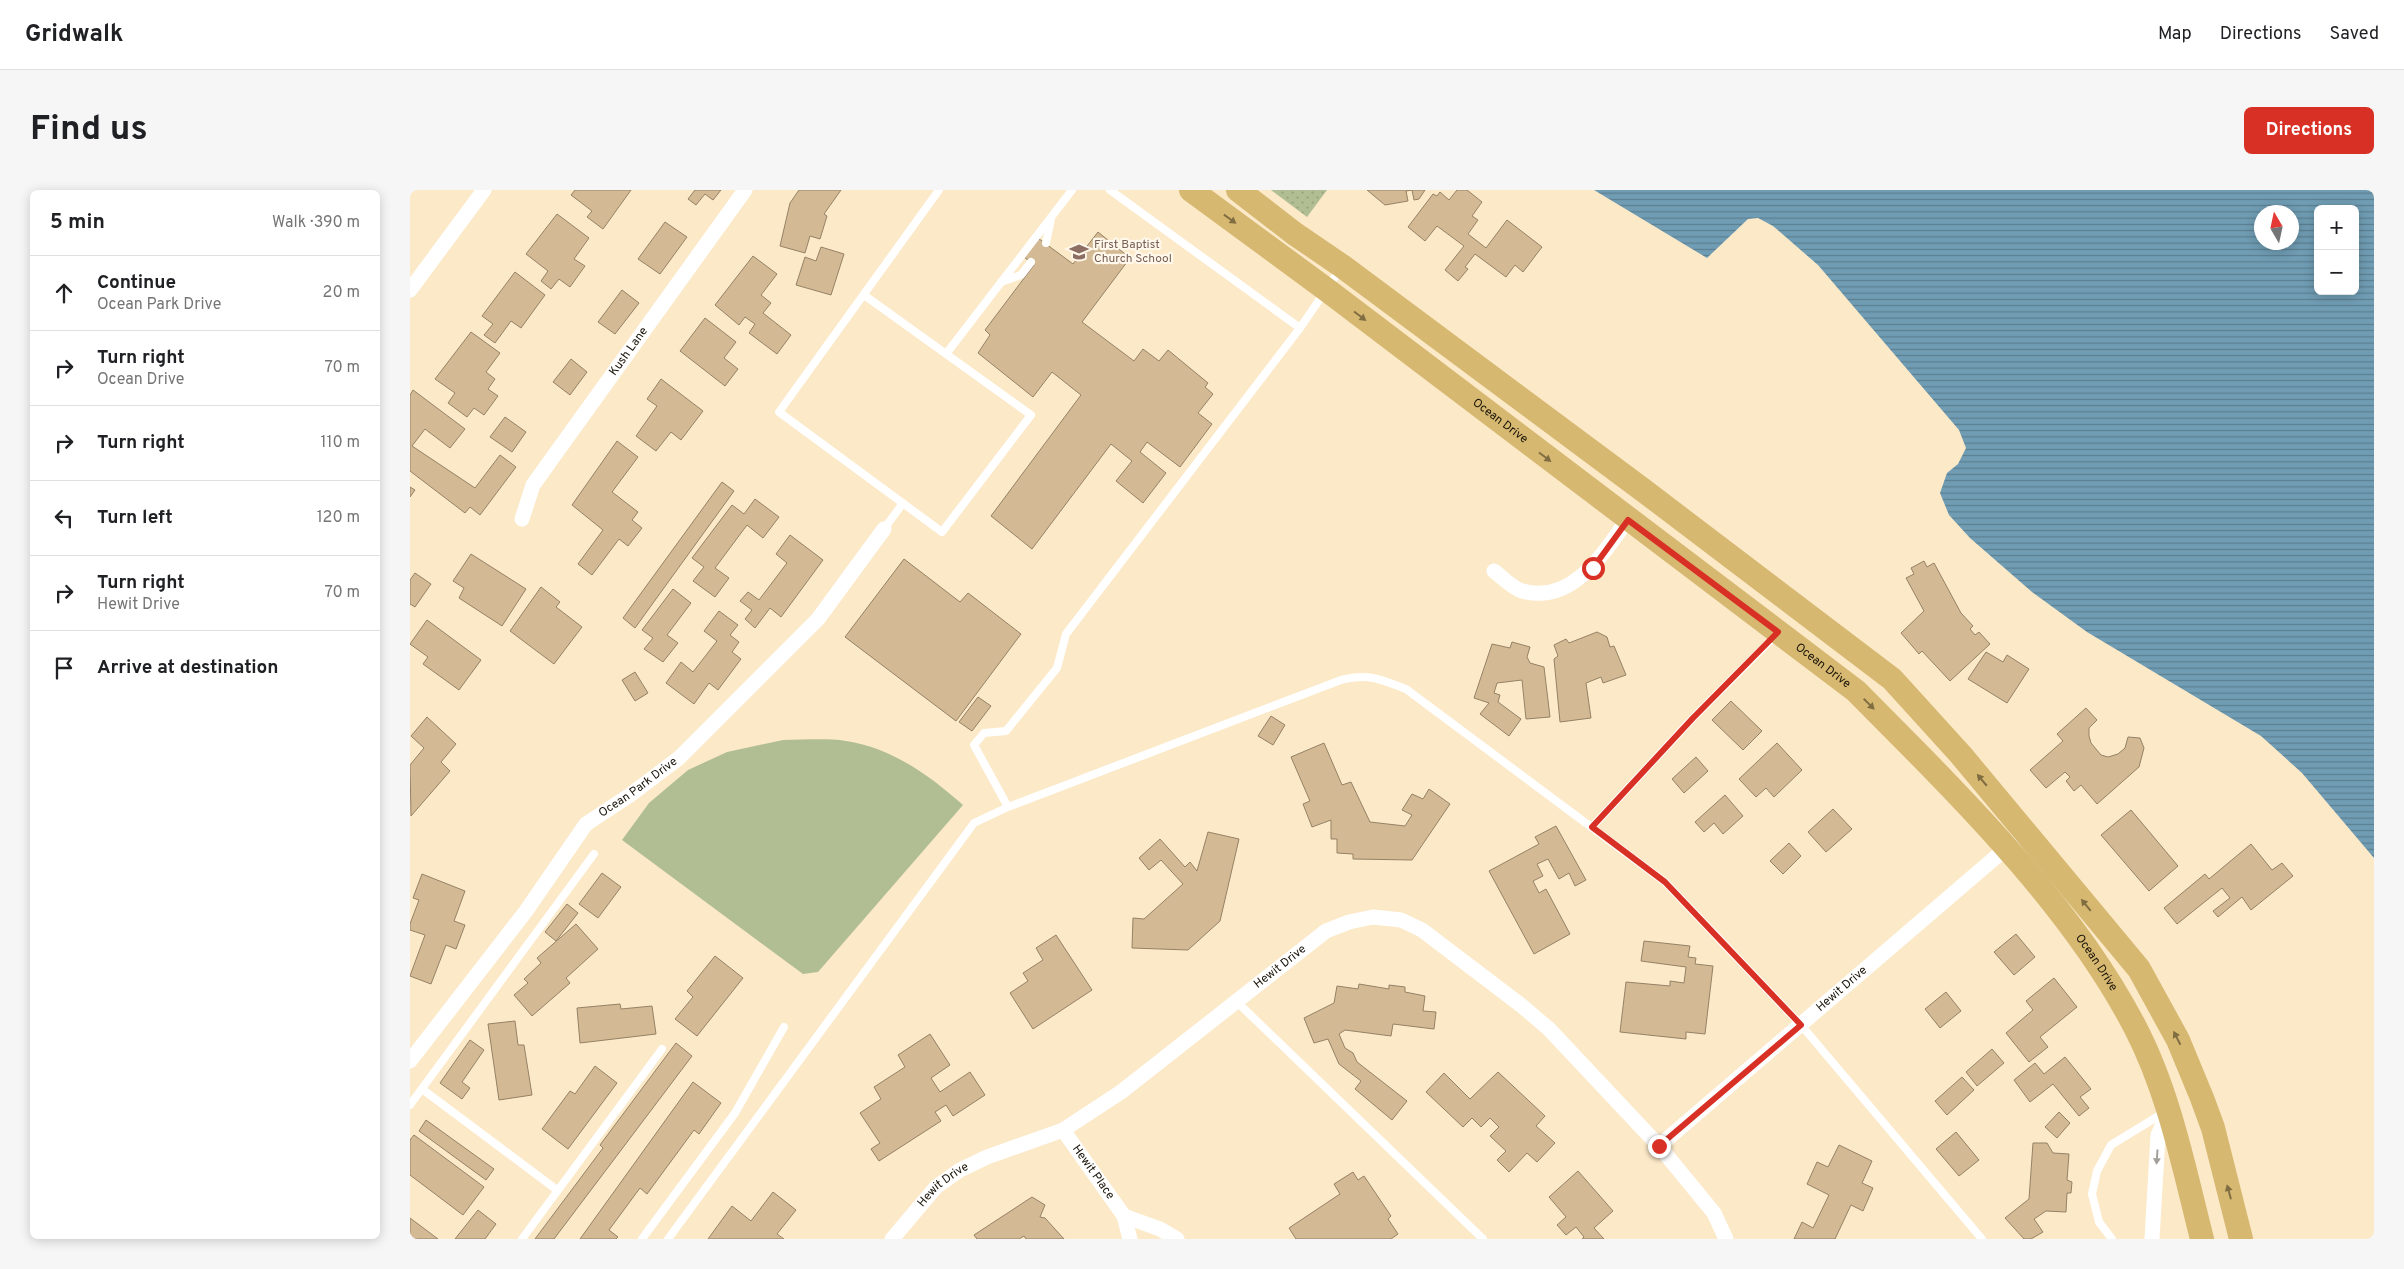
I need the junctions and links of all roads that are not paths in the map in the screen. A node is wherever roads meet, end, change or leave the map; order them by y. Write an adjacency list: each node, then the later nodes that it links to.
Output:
1 (484, 190): 13 (street)
2 (745, 190): 19 (street, Kush Lane)
3 (939, 190): 15 (lane)
4 (1072, 190): 8 (lane)
5 (1110, 190): 16 (lane)
6 (1191, 190): 14 (main road, Ocean Drive, one-way to 14)
7 (1238, 190): 11 (main road)
8 (1051, 216): 9 (lane); 12 (lane)
9 (1046, 243)
10 (1031, 262): 12 (lane)
11 (1342, 266): 14 (lane); 26 (main road, one-way to 11)
12 (1001, 282): 17 (lane)
13 (410, 290)
14 (1327, 290): 16 (lane); 20 (main road, Ocean Drive, one-way to 20)
15 (864, 295): 17 (lane); 18 (lane)
16 (1300, 328): 24 (lane)
17 (946, 354): 18 (lane)
18 (902, 503): 21 (lane)
19 (522, 518)
20 (1628, 520): 22 (street); 23 (main road, Ocean Drive)
21 (884, 529): 33 (street, Ocean Park Drive)
22 (1494, 571)
23 (1778, 632): 25 (lane); 27 (main road, Ocean Drive, one-way to 27)
24 (1008, 807): 25 (lane); 45 (lane)
25 (1592, 827): 30 (lane)
26 (2025, 832): 27 (street, Hewit Drive); 35 (main road, one-way to 26)
27 (2005, 847): 30 (street, Hewit Drive); 37 (main road, Ocean Drive)
28 (594, 854): 34 (lane)
29 (1237, 1002): 38 (street, Hewit Drive); 39 (street, Hewit Drive); 48 (lane)
30 (1801, 1025): 39 (street, Hewit Drive); 50 (lane)
31 (784, 1027): 44 (lane)
32 (662, 1050): 40 (lane)
33 (410, 1061)
34 (422, 1090): 36 (lane); 40 (lane)
35 (2202, 1098): 37 (main road); 54 (main road, one-way to 35)
36 (410, 1105)
37 (2169, 1110): 51 (lane); 52 (street, one-way to 52); 53 (main road, Ocean Drive)
38 (1063, 1130): 41 (street, Hewit Place); 42 (street, Hewit Drive)
39 (1659, 1146): 49 (street, Hewit Drive)
40 (557, 1190): 43 (lane)
41 (1124, 1216): 46 (street, Hewit Place); 47 (street)
42 (894, 1238)
43 (522, 1239)
44 (642, 1239)
45 (668, 1239)
46 (1130, 1239)
47 (1177, 1239)
48 (1483, 1239)
49 (1726, 1239)
50 (1982, 1239)
51 (2112, 1239)
52 (2152, 1239)
53 (2202, 1239)
54 (2241, 1239)

